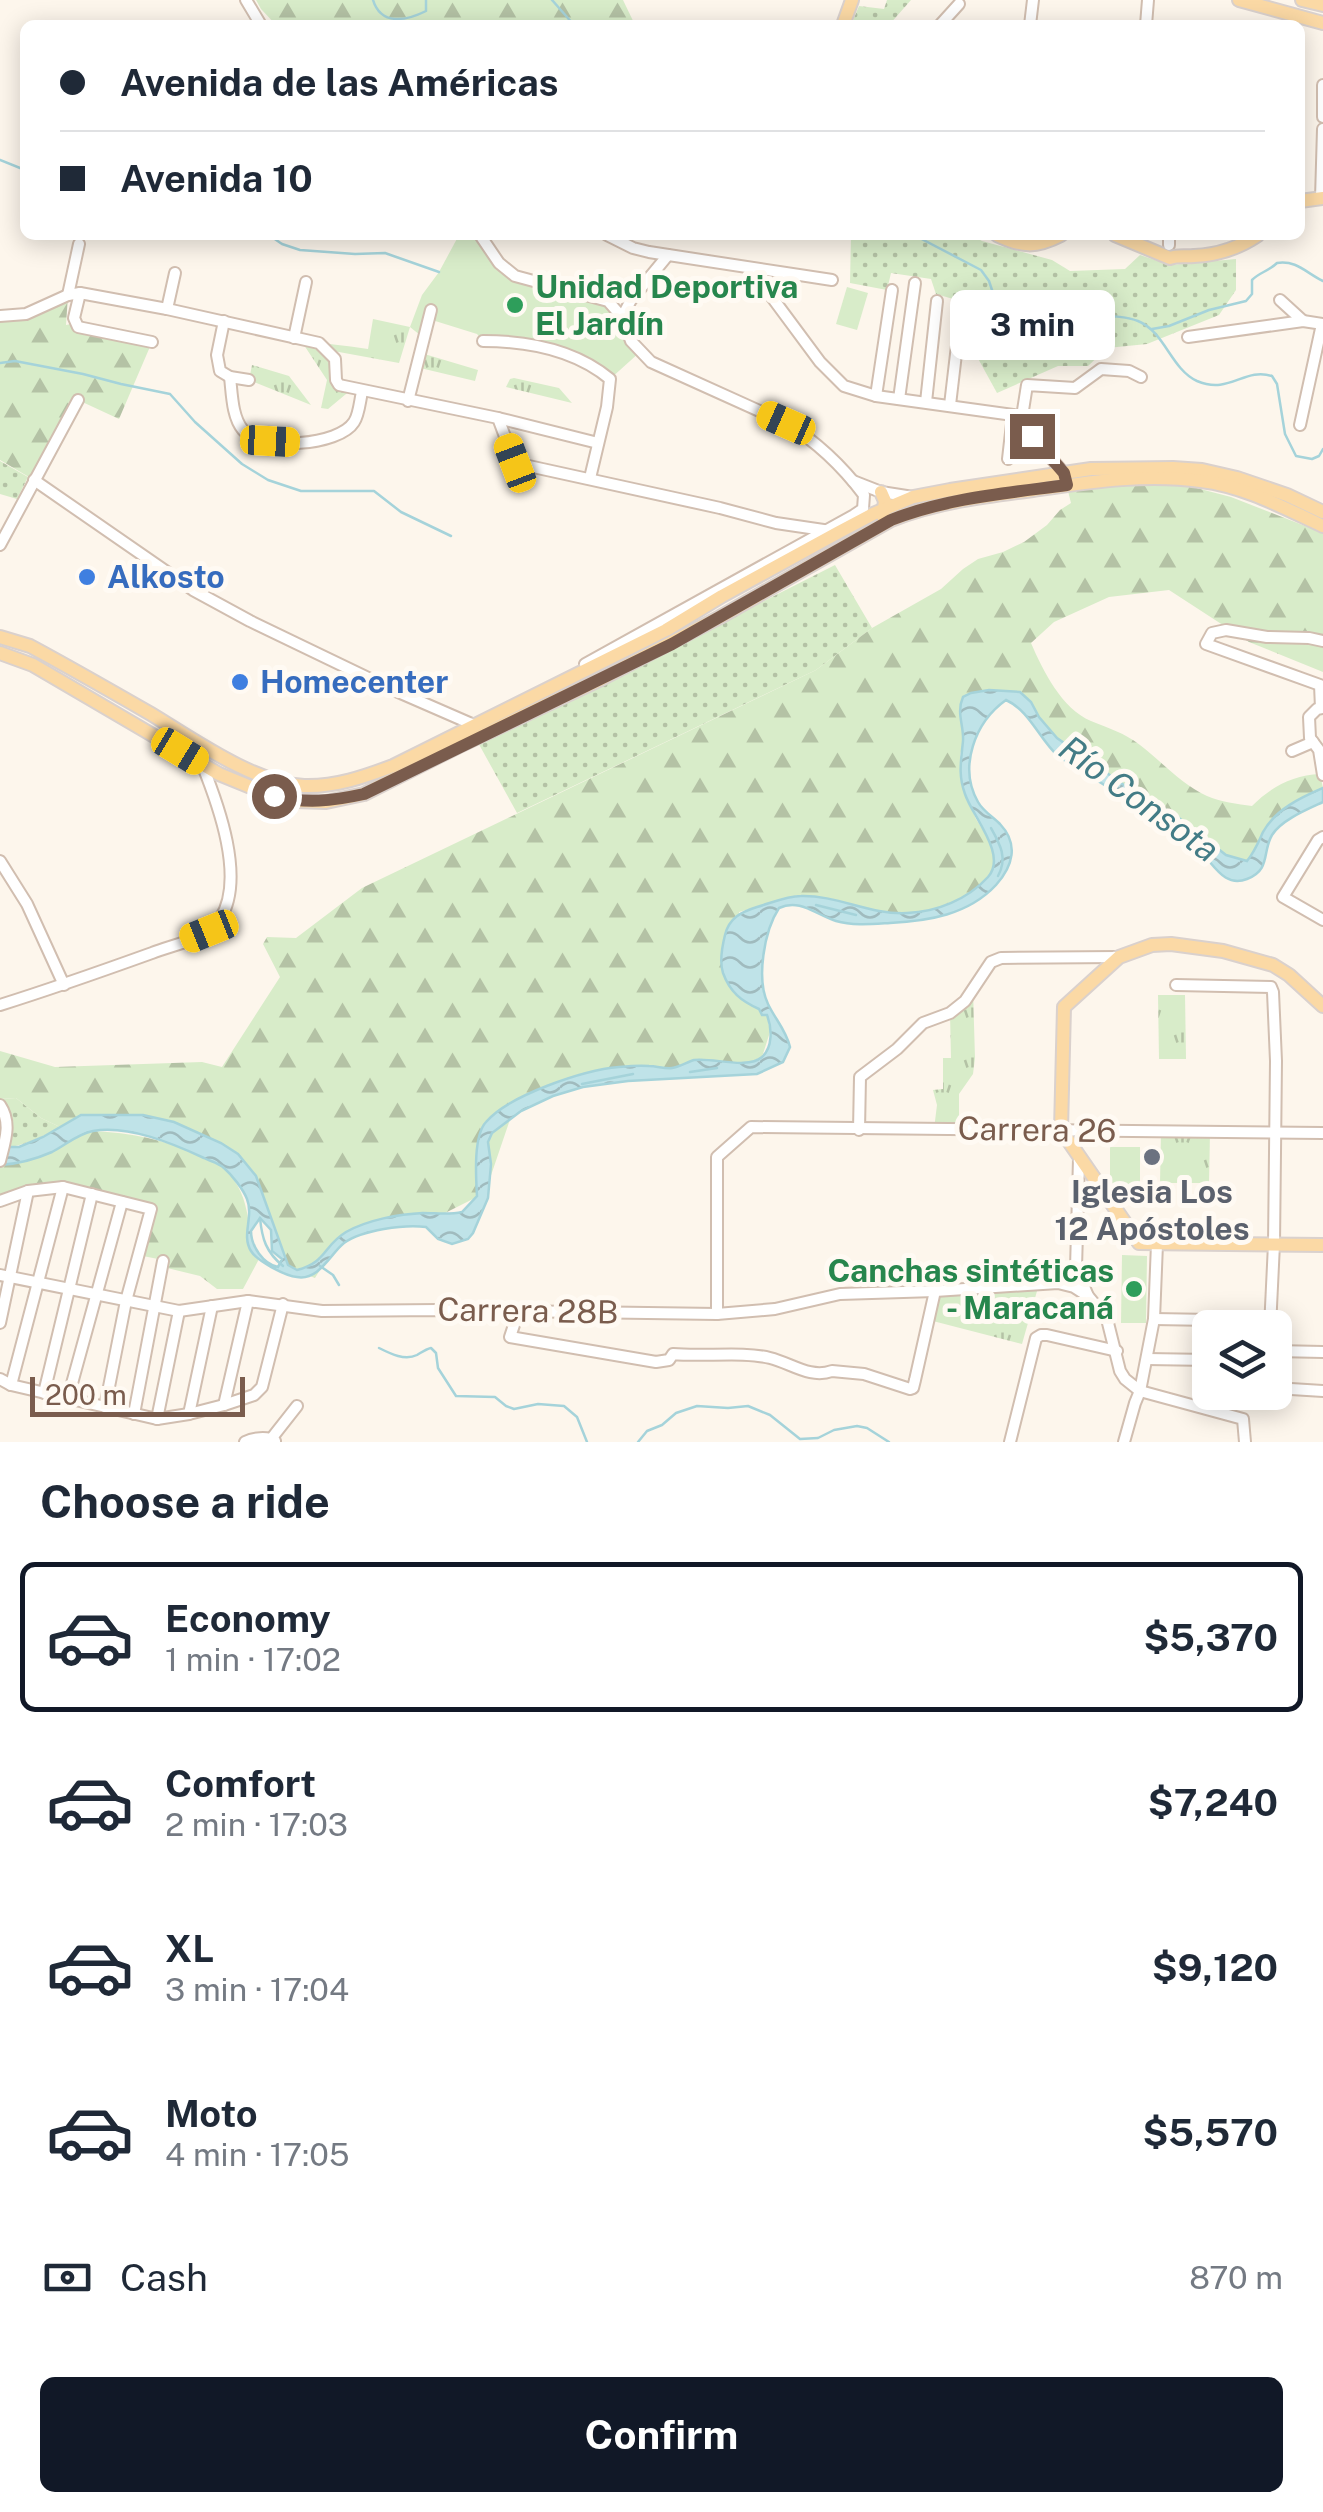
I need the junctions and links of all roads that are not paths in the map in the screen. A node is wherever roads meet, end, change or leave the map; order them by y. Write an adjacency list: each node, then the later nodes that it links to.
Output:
1 (1239, 0): 6 (main road)
2 (1302, 0): 4 (main road)
3 (959, 4): 5 (street)
4 (1323, 6)
5 (945, 20)
6 (1323, 23)
7 (1323, 85): 8 (street)
8 (1323, 118)
9 (1323, 129): 10 (street)
10 (1322, 198)
11 (483, 240): 32 (street)
12 (617, 240): 19 (street)
13 (1007, 240): 14 (main road)
14 (1052, 240)
15 (1138, 240): 18 (main road)
16 (1247, 240): 18 (main road)
17 (79, 244): 28 (street)
18 (1169, 247)
19 (649, 252): 20 (street); 22 (street)
20 (668, 255): 21 (street); 22 (street)
21 (751, 268): 24 (street); 49 (street)
22 (652, 272): 29 (street)
23 (175, 274): 33 (street)
24 (832, 280)
25 (306, 282): 42 (street)
26 (915, 283): 50 (street)
27 (892, 290): 49 (street)
28 (74, 294): 33 (street); 35 (street); 43 (street)
29 (630, 300): 32 (street); 36 (street)
30 (937, 300): 53 (street)
31 (1280, 300): 38 (street)
32 (608, 302): 36 (street)
33 (167, 308): 39 (street)
34 (430, 310): 52 (street)
35 (0, 316)
36 (622, 317): 63 (street)
37 (960, 320): 54 (street)
38 (1304, 320): 40 (street); 41 (street)
39 (224, 321): 42 (street); 46 (street)
40 (1322, 324): 57 (street)
41 (1188, 337)
42 (294, 338): 48 (street)
43 (152, 342)
44 (489, 342): 58 (street)
45 (1140, 376): 56 (street)
46 (230, 377): 47 (street); 48 (street)
47 (249, 380)
48 (362, 392): 52 (street)
49 (876, 396): 50 (street)
50 (899, 399): 53 (street)
51 (78, 400): 62 (street)
52 (408, 401): 55 (street)
53 (926, 402): 54 (street)
54 (950, 405): 56 (street)
55 (498, 418): 58 (street); 60 (street)
56 (1017, 419): 59 (street); 61 (street)
57 (1300, 425)
58 (598, 442): 60 (street)
59 (1008, 459)
60 (590, 478): 68 (street)
61 (1066, 479): 65 (main road); 67 (main road); 69 (main road); 73 (main road)
62 (34, 480): 72 (street); 80 (street)
63 (852, 480): 64 (street); 70 (street)
64 (881, 492): 65 (street); 66 (main road)
65 (914, 498): 66 (main road)
66 (886, 509): 71 (main road); 73 (main road)
67 (1323, 512)
68 (776, 523): 70 (street); 74 (street)
69 (1323, 526)
70 (824, 532): 71 (street); 74 (street)
71 (839, 532): 74 (main road)
72 (0, 545)
73 (846, 545): 75 (main road)
74 (791, 554): 75 (main road); 80 (main road)
75 (720, 617): 81 (main road)
76 (0, 637): 80 (main road)
77 (1323, 641): 79 (street)
78 (0, 652): 84 (main road)
79 (1322, 708): 82 (street)
80 (474, 725): 81 (main road)
81 (459, 746): 85 (main road)
82 (1318, 747): 83 (street); 86 (street)
83 (1292, 751)
84 (202, 764): 85 (main road); 87 (street)
85 (218, 774): 87 (street)
86 (1323, 775)
87 (216, 800): 92 (street)
88 (1323, 838): 90 (street)
89 (0, 861): 92 (street)
90 (1323, 920)
91 (1119, 957): 95 (main road); 97 (street); 98 (main road)
92 (64, 985): 94 (street)
93 (1176, 985): 99 (street)
94 (0, 1005)
95 (1323, 1006)
96 (0, 1105): 102 (street)
97 (858, 1130): 98 (street, Carrera 26); 128 (street, Carrera 26)
98 (1061, 1130): 99 (street, Carrera 26); 101 (main road)
99 (1274, 1132): 100 (street, Carrera 26); 109 (street)
100 (1323, 1133)
101 (1080, 1160): 108 (main road); 112 (street)
102 (0, 1161)
103 (63, 1186): 104 (street); 105 (street); 114 (street)
104 (28, 1191): 106 (street); 113 (street)
105 (92, 1194): 107 (street); 116 (street)
106 (0, 1201)
107 (122, 1202): 118 (street); 121 (street)
108 (1157, 1244): 109 (main road); 129 (street)
109 (1274, 1244): 110 (main road); 125 (street)
110 (1323, 1244)
111 (163, 1260): 124 (street)
112 (1076, 1268): 115 (street); 119 (street)
113 (5, 1276): 114 (street, Carrera 28B); 131 (street)
114 (39, 1282): 116 (street, Carrera 28B); 138 (street)
115 (1058, 1282): 117 (street, Carrera 28B); 119 (street, Carrera 28B)
116 (67, 1290): 118 (street, Carrera 28B); 142 (street)
117 (936, 1291): 127 (street); 128 (street, Carrera 28B)
118 (98, 1296): 121 (street, Carrera 28B); 143 (street)
119 (1088, 1296): 132 (street)
120 (248, 1301): 122 (street, Carrera 28B); 123 (street, Carrera 28B); 144 (street)
121 (126, 1302): 124 (street, Carrera 28B); 146 (street)
122 (282, 1304): 127 (street, Carrera 28B); 144 (street)
123 (212, 1306): 126 (street, Carrera 28B); 148 (street)
124 (156, 1308): 126 (street, Carrera 28B); 147 (street)
125 (1271, 1310)
126 (179, 1311): 149 (street)
127 (515, 1311): 128 (street, Carrera 28B)
128 (718, 1314)
129 (1154, 1320): 130 (street); 135 (street)
130 (1192, 1321)
131 (0, 1323)
132 (1116, 1351): 141 (street); 152 (street)
133 (1292, 1351): 134 (street)
134 (1323, 1352)
135 (1146, 1359): 136 (street); 141 (street)
136 (1192, 1360)
137 (0, 1379): 138 (street)
138 (11, 1385): 142 (street)
139 (1292, 1389): 140 (street)
140 (1323, 1390)
141 (1140, 1391): 153 (street); 154 (street)
142 (44, 1392): 143 (street)
143 (68, 1398): 146 (street)
144 (224, 1406): 148 (street)
145 (297, 1406): 150 (street)
146 (105, 1407): 147 (street)
147 (134, 1414): 149 (street)
148 (190, 1414): 149 (street)
149 (157, 1419)
150 (274, 1440): 151 (street)
151 (245, 1442)
152 (1010, 1442)
153 (1124, 1442)
154 (1245, 1442)

